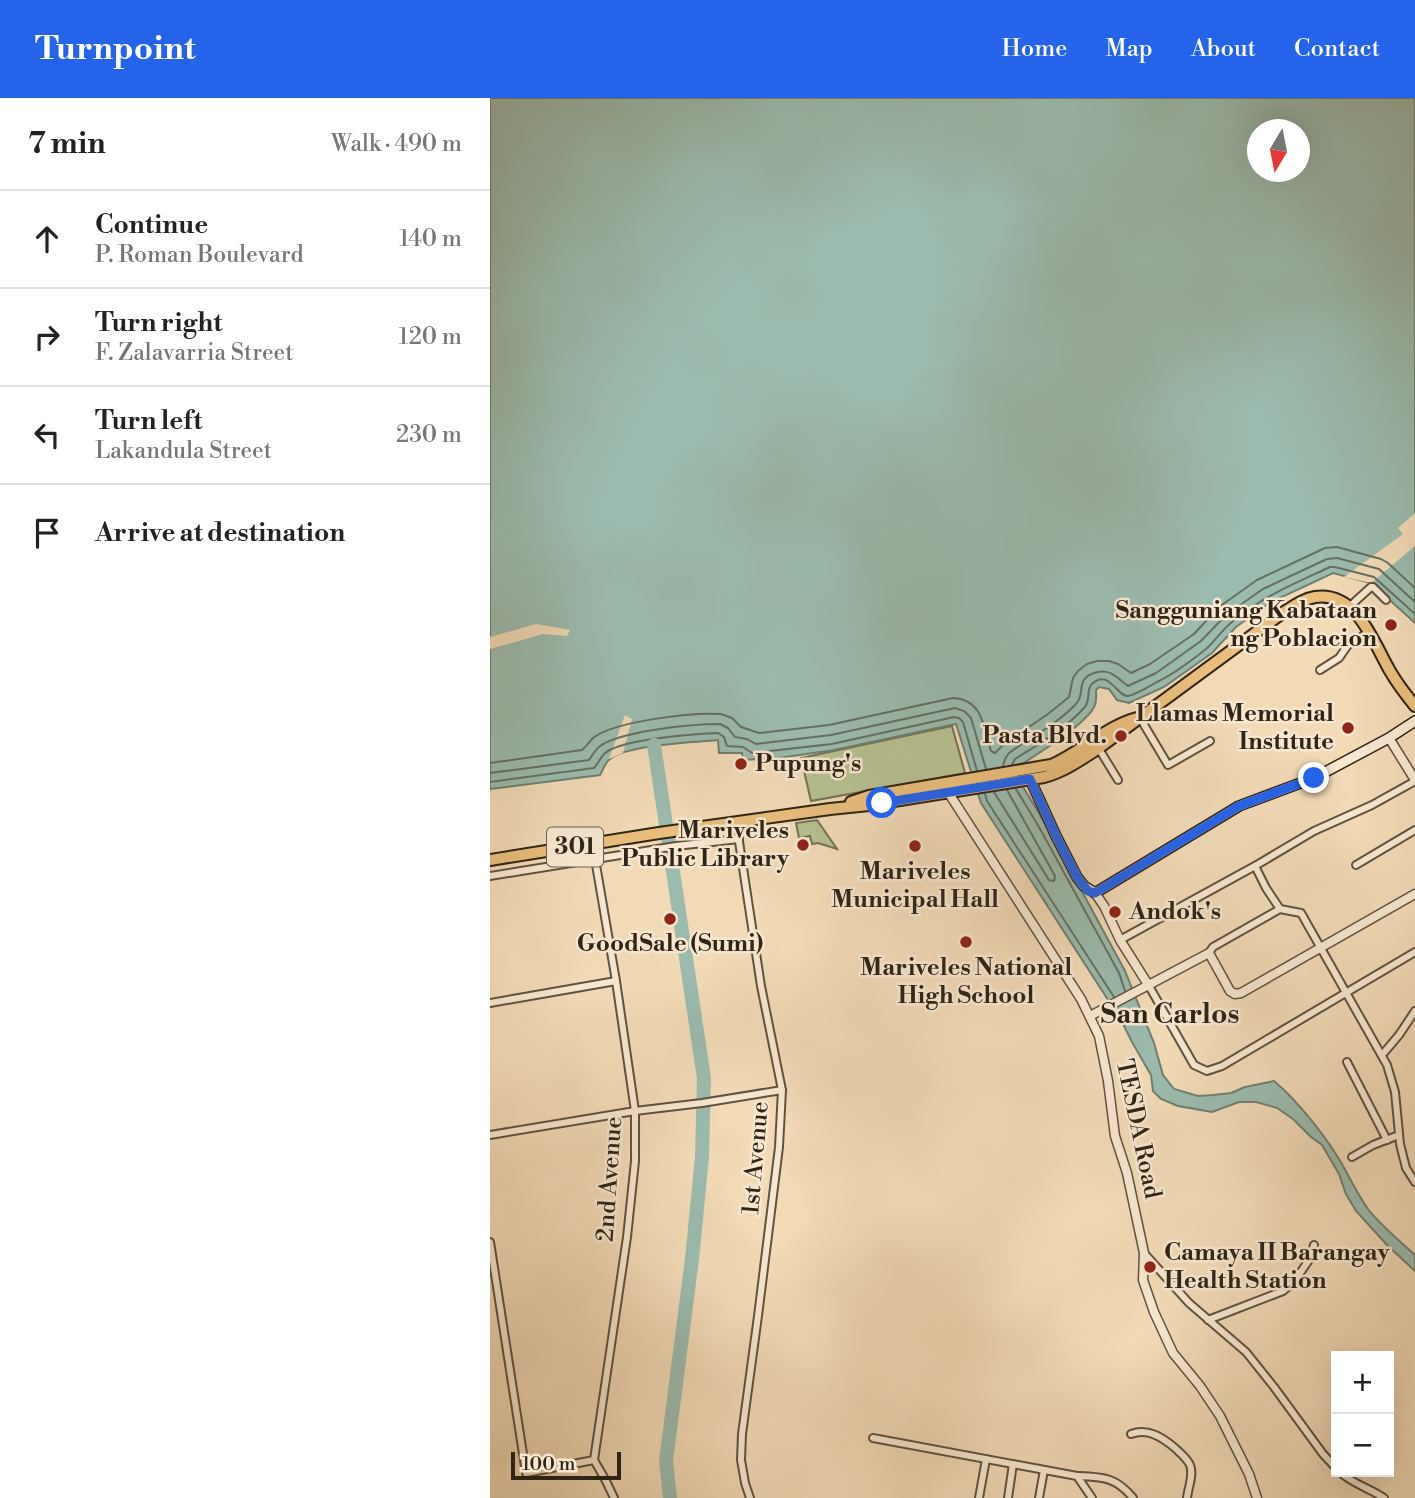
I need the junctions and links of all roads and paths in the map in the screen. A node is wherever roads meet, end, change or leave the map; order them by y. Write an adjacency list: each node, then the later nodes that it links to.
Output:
1 (1386, 600): 2 (street)
2 (1349, 607): 3 (main road); 6 (main road, 301)
3 (1369, 632): 4 (street); 5 (main road)
4 (1320, 670)
5 (1415, 706)
6 (1140, 718): 9 (street); 10 (main road, 301); 11 (main road, 301)
7 (1415, 721): 8 (main road)
8 (1389, 738): 13 (street); 25 (main road)
9 (1210, 741)
10 (1099, 748): 11 (main road, 301); 12 (street)
11 (1025, 777): 14 (main road, 301); 25 (main road)
12 (1118, 780)
13 (1415, 780): 23 (street)
14 (966, 784): 15 (main road, 301); 16 (main road, 301)
15 (948, 792): 16 (main road, 301); 37 (street, TESDA Road)
16 (830, 808): 17 (main road, 301)
17 (736, 822): 19 (street, 1st Avenue); 21 (main road, 301)
18 (1415, 830): 22 (street)
19 (739, 839): 20 (street); 40 (street, 1st Avenue)
20 (595, 859): 24 (street); 32 (street, 2nd Avenue)
21 (490, 860)
22 (1356, 865)
23 (1255, 866): 27 (street); 28 (street)
24 (490, 876)
25 (1095, 893): 28 (street)
26 (1415, 894): 29 (street)
27 (1280, 909): 29 (street); 31 (street)
28 (1120, 940): 33 (street)
29 (1322, 947): 31 (street); 34 (street)
30 (1415, 952): 34 (street)
31 (1209, 953): 33 (street)
32 (616, 981): 35 (street); 41 (street, 2nd Avenue)
33 (1149, 986): 34 (street); 37 (street)
34 (1345, 992): 38 (street)
35 (490, 1003)
36 (1415, 1010): 38 (street)
37 (1090, 1016): 49 (street, TESDA Road)
38 (1382, 1055): 43 (street)
39 (1347, 1062): 44 (street)
40 (782, 1090): 41 (street); 62 (street, 1st Avenue)
41 (635, 1111): 42 (street); 55 (street, 2nd Avenue)
42 (490, 1135)
43 (1399, 1135): 44 (street); 46 (street)
44 (1387, 1140): 45 (street)
45 (1352, 1157)
46 (1415, 1182)
47 (490, 1242): 50 (street)
48 (1314, 1245): 51 (street)
49 (1144, 1252): 51 (street); 69 (street, TESDA Road)
50 (491, 1261): 55 (street)
51 (1208, 1320): 56 (street)
52 (1131, 1434): 68 (street)
53 (873, 1438): 54 (street)
54 (986, 1459): 57 (street); 63 (street)
55 (594, 1460): 61 (street)
56 (1331, 1463)
57 (1013, 1464): 58 (street); 64 (street)
58 (1045, 1470): 59 (street); 65 (street)
59 (1077, 1476): 66 (street); 67 (street)
60 (1345, 1477): 70 (street)
61 (614, 1498)
62 (750, 1498)
63 (979, 1498)
64 (1007, 1498)
65 (1040, 1498)
66 (1092, 1498)
67 (1133, 1498)
68 (1187, 1498)
69 (1257, 1498)
70 (1384, 1498)

